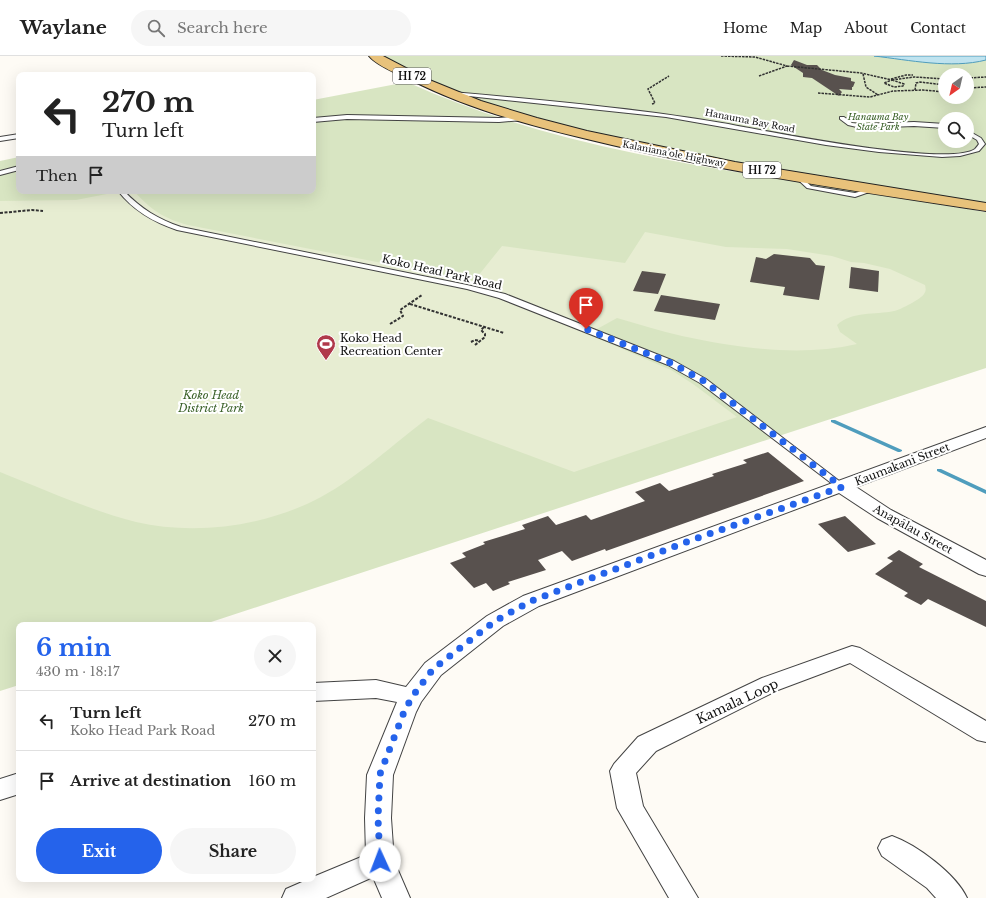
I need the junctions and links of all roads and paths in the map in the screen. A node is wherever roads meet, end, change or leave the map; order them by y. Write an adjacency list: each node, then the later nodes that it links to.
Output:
1 (376, 56): 17 (main road, Kalaniana’ole Highway / HI 72)
2 (721, 56): 3 (path)
3 (787, 66): 4 (path); 6 (path)
4 (863, 74): 10 (path); 20 (path)
5 (669, 76): 22 (path)
6 (759, 76)
7 (938, 78): 10 (path)
8 (938, 78): 12 (path)
9 (986, 78): 11 (path)
10 (891, 79): 12 (path)
11 (974, 79)
12 (894, 80): 12 (path)
13 (938, 83): 16 (path)
14 (986, 87): 15 (path)
15 (974, 88)
16 (915, 90): 18 (path); 20 (path)
17 (450, 92): 21 (lane, Hanauma Bay Road); 23 (main road, Kalaniana’ole Highway / HI 72)
18 (938, 92)
19 (818, 93): 20 (path)
20 (879, 96)
21 (511, 99): 23 (lane, Hanauma Bay Road); 31 (lane, Hanauma Bay Road)
22 (654, 99)
23 (490, 107): 24 (main road, Kalaniana’ole Highway / HI 72)
24 (524, 118): 26 (lane); 35 (main road, Kalaniana’ole Highway / HI 72)
25 (842, 118): 27 (lane)
26 (316, 120)
27 (938, 126)
28 (16, 136): 30 (lane)
29 (974, 136): 31 (lane, Hanauma Bay Road)
30 (0, 139)
31 (984, 144)
32 (16, 169): 33 (lane)
33 (0, 173)
34 (124, 194): 47 (lane, Koko Head Park Road)
35 (986, 207)
36 (43, 211): 37 (path)
37 (0, 213)
38 (422, 295): 39 (path)
39 (410, 304): 40 (path); 41 (path)
40 (390, 324)
41 (484, 326): 42 (path); 43 (path)
42 (504, 332)
43 (481, 341): 44 (path); 45 (path)
44 (471, 342)
45 (475, 345)
46 (986, 432): 47 (street, Kaumakani Street)
47 (842, 487): 48 (street, Anapālau Street); 50 (street, Kaumakani Street)
48 (986, 569)
49 (316, 692): 50 (street)
50 (412, 697): 55 (street, Kaumakani Street)
51 (986, 733): 58 (street, Kamala Loop)
52 (16, 784): 53 (street)
53 (0, 790)
54 (892, 848): 59 (street)
55 (380, 861): 56 (street); 57 (street, Kaumakani Street)
56 (296, 898)
57 (396, 898)
58 (684, 898)
59 (953, 898)

